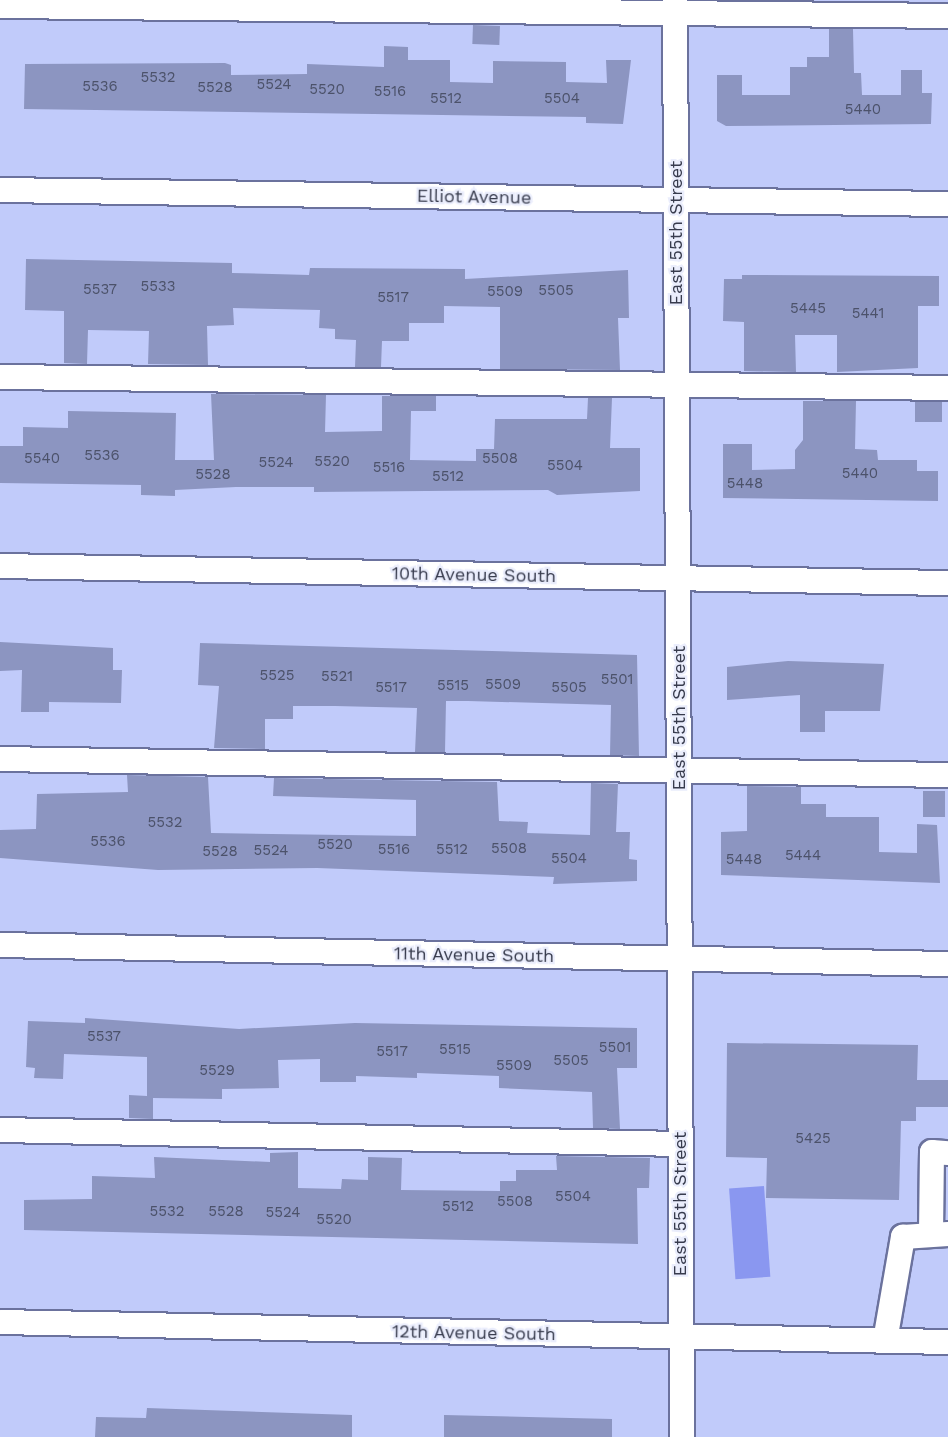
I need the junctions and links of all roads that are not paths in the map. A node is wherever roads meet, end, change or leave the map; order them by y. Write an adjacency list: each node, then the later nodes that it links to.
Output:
1 (0, 6): 2 (street)
2 (675, 6): 3 (street); 5 (street, East 55th Street)
3 (948, 16)
4 (0, 190): 5 (street, Elliot Avenue)
5 (674, 200): 6 (street, Elliot Avenue); 8 (street, East 55th Street)
6 (948, 204)
7 (0, 377): 8 (street)
8 (677, 383): 9 (street); 11 (street, East 55th Street)
9 (948, 388)
10 (0, 566): 11 (street, 10th Avenue South)
11 (678, 579): 12 (street, 10th Avenue South); 14 (street, East 55th Street)
12 (948, 583)
13 (0, 759): 14 (street)
14 (679, 770): 15 (street); 17 (street, East 55th Street)
15 (948, 775)
16 (0, 945): 17 (street, 11th Avenue South)
17 (678, 960): 18 (street, 11th Avenue South); 20 (street, East 55th Street)
18 (948, 964)
19 (0, 1130): 20 (street)
20 (680, 1144): 24 (street, East 55th Street)
21 (948, 1153): 22 (street)
22 (939, 1233): 25 (street)
23 (0, 1322): 24 (street, 12th Avenue South)
24 (681, 1338): 25 (street, 12th Avenue South); 27 (street, East 55th Street)
25 (885, 1341): 26 (street, 12th Avenue South)
26 (948, 1342)
27 (682, 1437)

